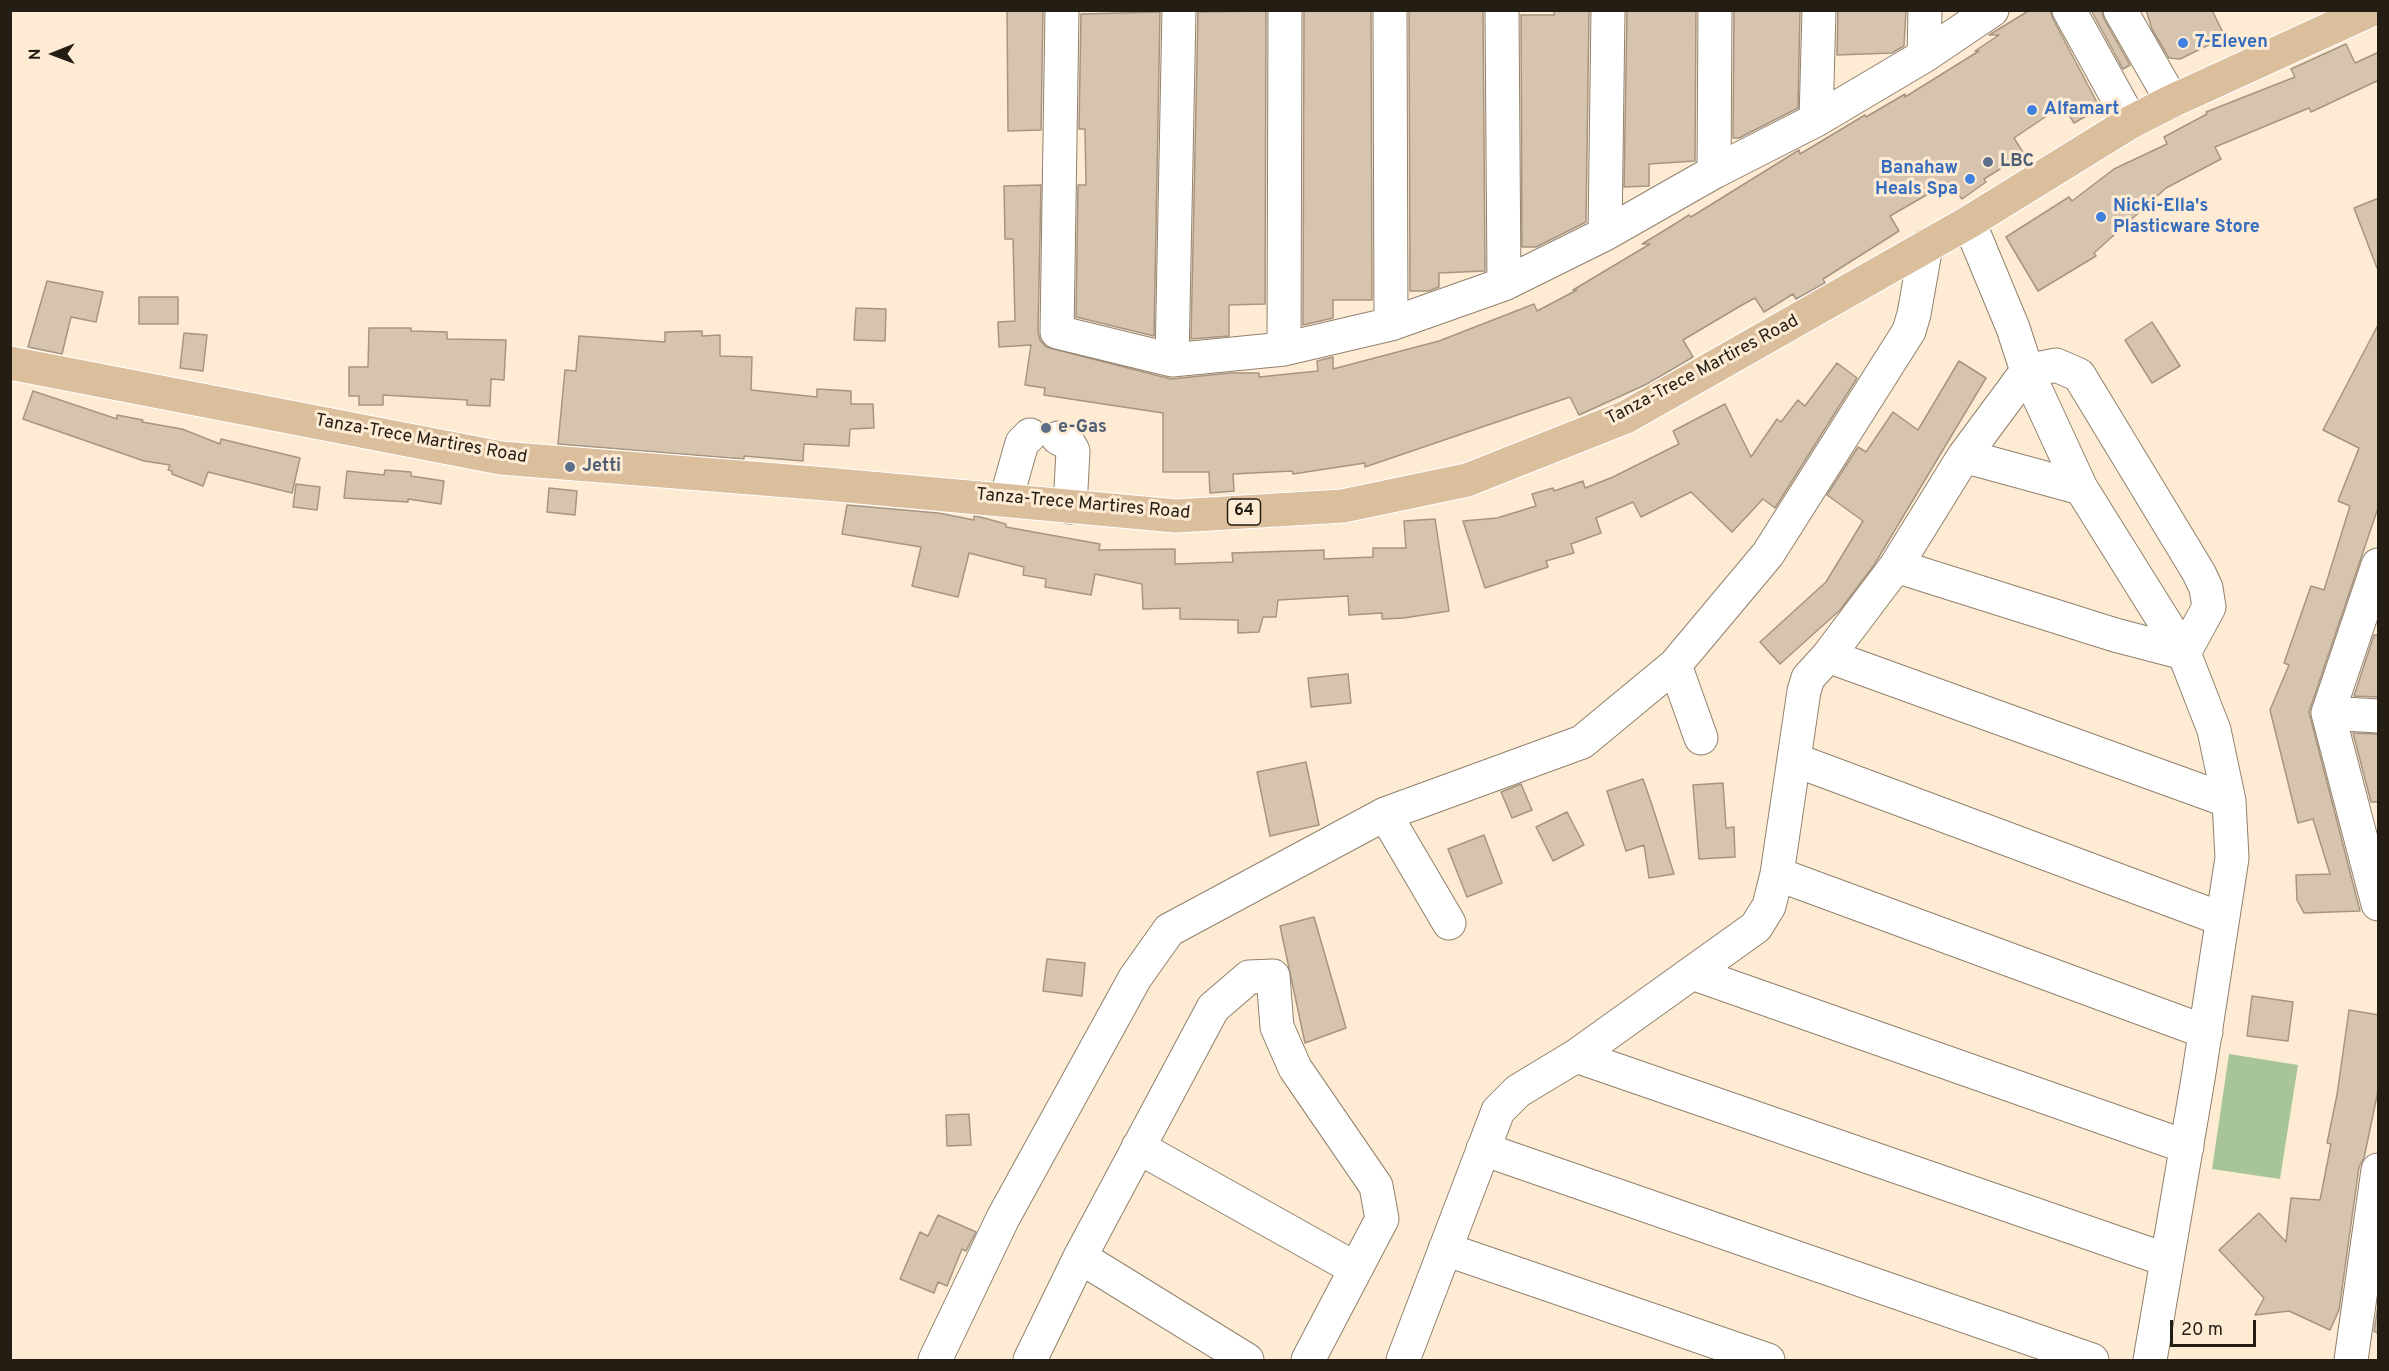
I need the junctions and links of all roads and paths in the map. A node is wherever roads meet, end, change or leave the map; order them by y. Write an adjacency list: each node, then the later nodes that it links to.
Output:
1 (1062, 10): 25 (street)
2 (1179, 10): 25 (street)
3 (1285, 10): 24 (street)
4 (1390, 10): 23 (street)
5 (1502, 10): 22 (street)
6 (1608, 10): 20 (street)
7 (1715, 10): 18 (street)
8 (1819, 10): 16 (street)
9 (1925, 10): 14 (street)
10 (1992, 10): 14 (street)
11 (2069, 10): 17 (street)
12 (2120, 10): 15 (street)
13 (2371, 10): 15 (main road, Tanza-Trece Martires Road / 64)
14 (1924, 56): 16 (street)
15 (2172, 101): 17 (main road, Tanza-Trece Martires Road / 64)
16 (1816, 120): 18 (street)
17 (2132, 122): 19 (main road, Tanza-Trece Martires Road / 64)
18 (1714, 172): 20 (street)
19 (1969, 222): 21 (main road, Tanza-Trece Martires Road / 64); 27 (street)
20 (1605, 234): 22 (street)
21 (1926, 246): 31 (main road, Tanza-Trece Martires Road / 64); 37 (street)
22 (1504, 284): 23 (street)
23 (1391, 324): 24 (street)
24 (1284, 349): 25 (street)
25 (1172, 360)
26 (10, 363): 30 (main road, Tanza-Trece Martires Road / 64)
27 (2027, 371): 28 (street); 29 (street); 35 (street)
28 (1964, 456): 29 (street); 33 (street)
29 (2081, 488): 35 (street)
30 (1006, 499): 31 (main road, Tanza-Trece Martires Road / 64); 31 (street)
31 (1070, 507)
32 (2379, 565): 34 (street)
33 (1896, 566): 35 (street); 36 (street)
34 (2368, 627): 38 (street)
35 (2184, 652): 42 (street)
36 (1828, 656): 41 (street); 42 (street)
37 (1675, 665): 40 (street); 44 (street)
38 (2328, 713): 39 (street); 43 (street)
39 (2379, 716)
40 (1701, 738)
41 (1795, 760): 45 (street); 47 (street)
42 (2229, 801): 47 (street)
43 (2366, 808): 46 (street)
44 (1385, 814): 48 (street); 61 (street)
45 (1777, 874): 49 (street); 50 (street)
46 (2378, 900)
47 (2222, 919): 50 (street)
48 (1449, 923)
49 (1692, 973): 51 (street); 53 (street)
50 (2206, 1032): 53 (street)
51 (1576, 1056): 54 (street); 58 (street)
52 (1138, 1147): 57 (street); 59 (street); 59 (street)
53 (2187, 1147): 58 (street)
54 (1484, 1149): 56 (street); 66 (street)
55 (2379, 1170): 68 (street)
56 (1444, 1249): 60 (street); 65 (street)
57 (1080, 1257): 62 (street); 63 (street)
58 (2167, 1260): 67 (street)
59 (1356, 1269): 64 (street)
60 (1411, 1358)
61 (935, 1360)
62 (1030, 1360)
63 (1247, 1360)
64 (1308, 1360)
65 (1768, 1360)
66 (2092, 1360)
67 (2150, 1360)
68 (2351, 1360)

